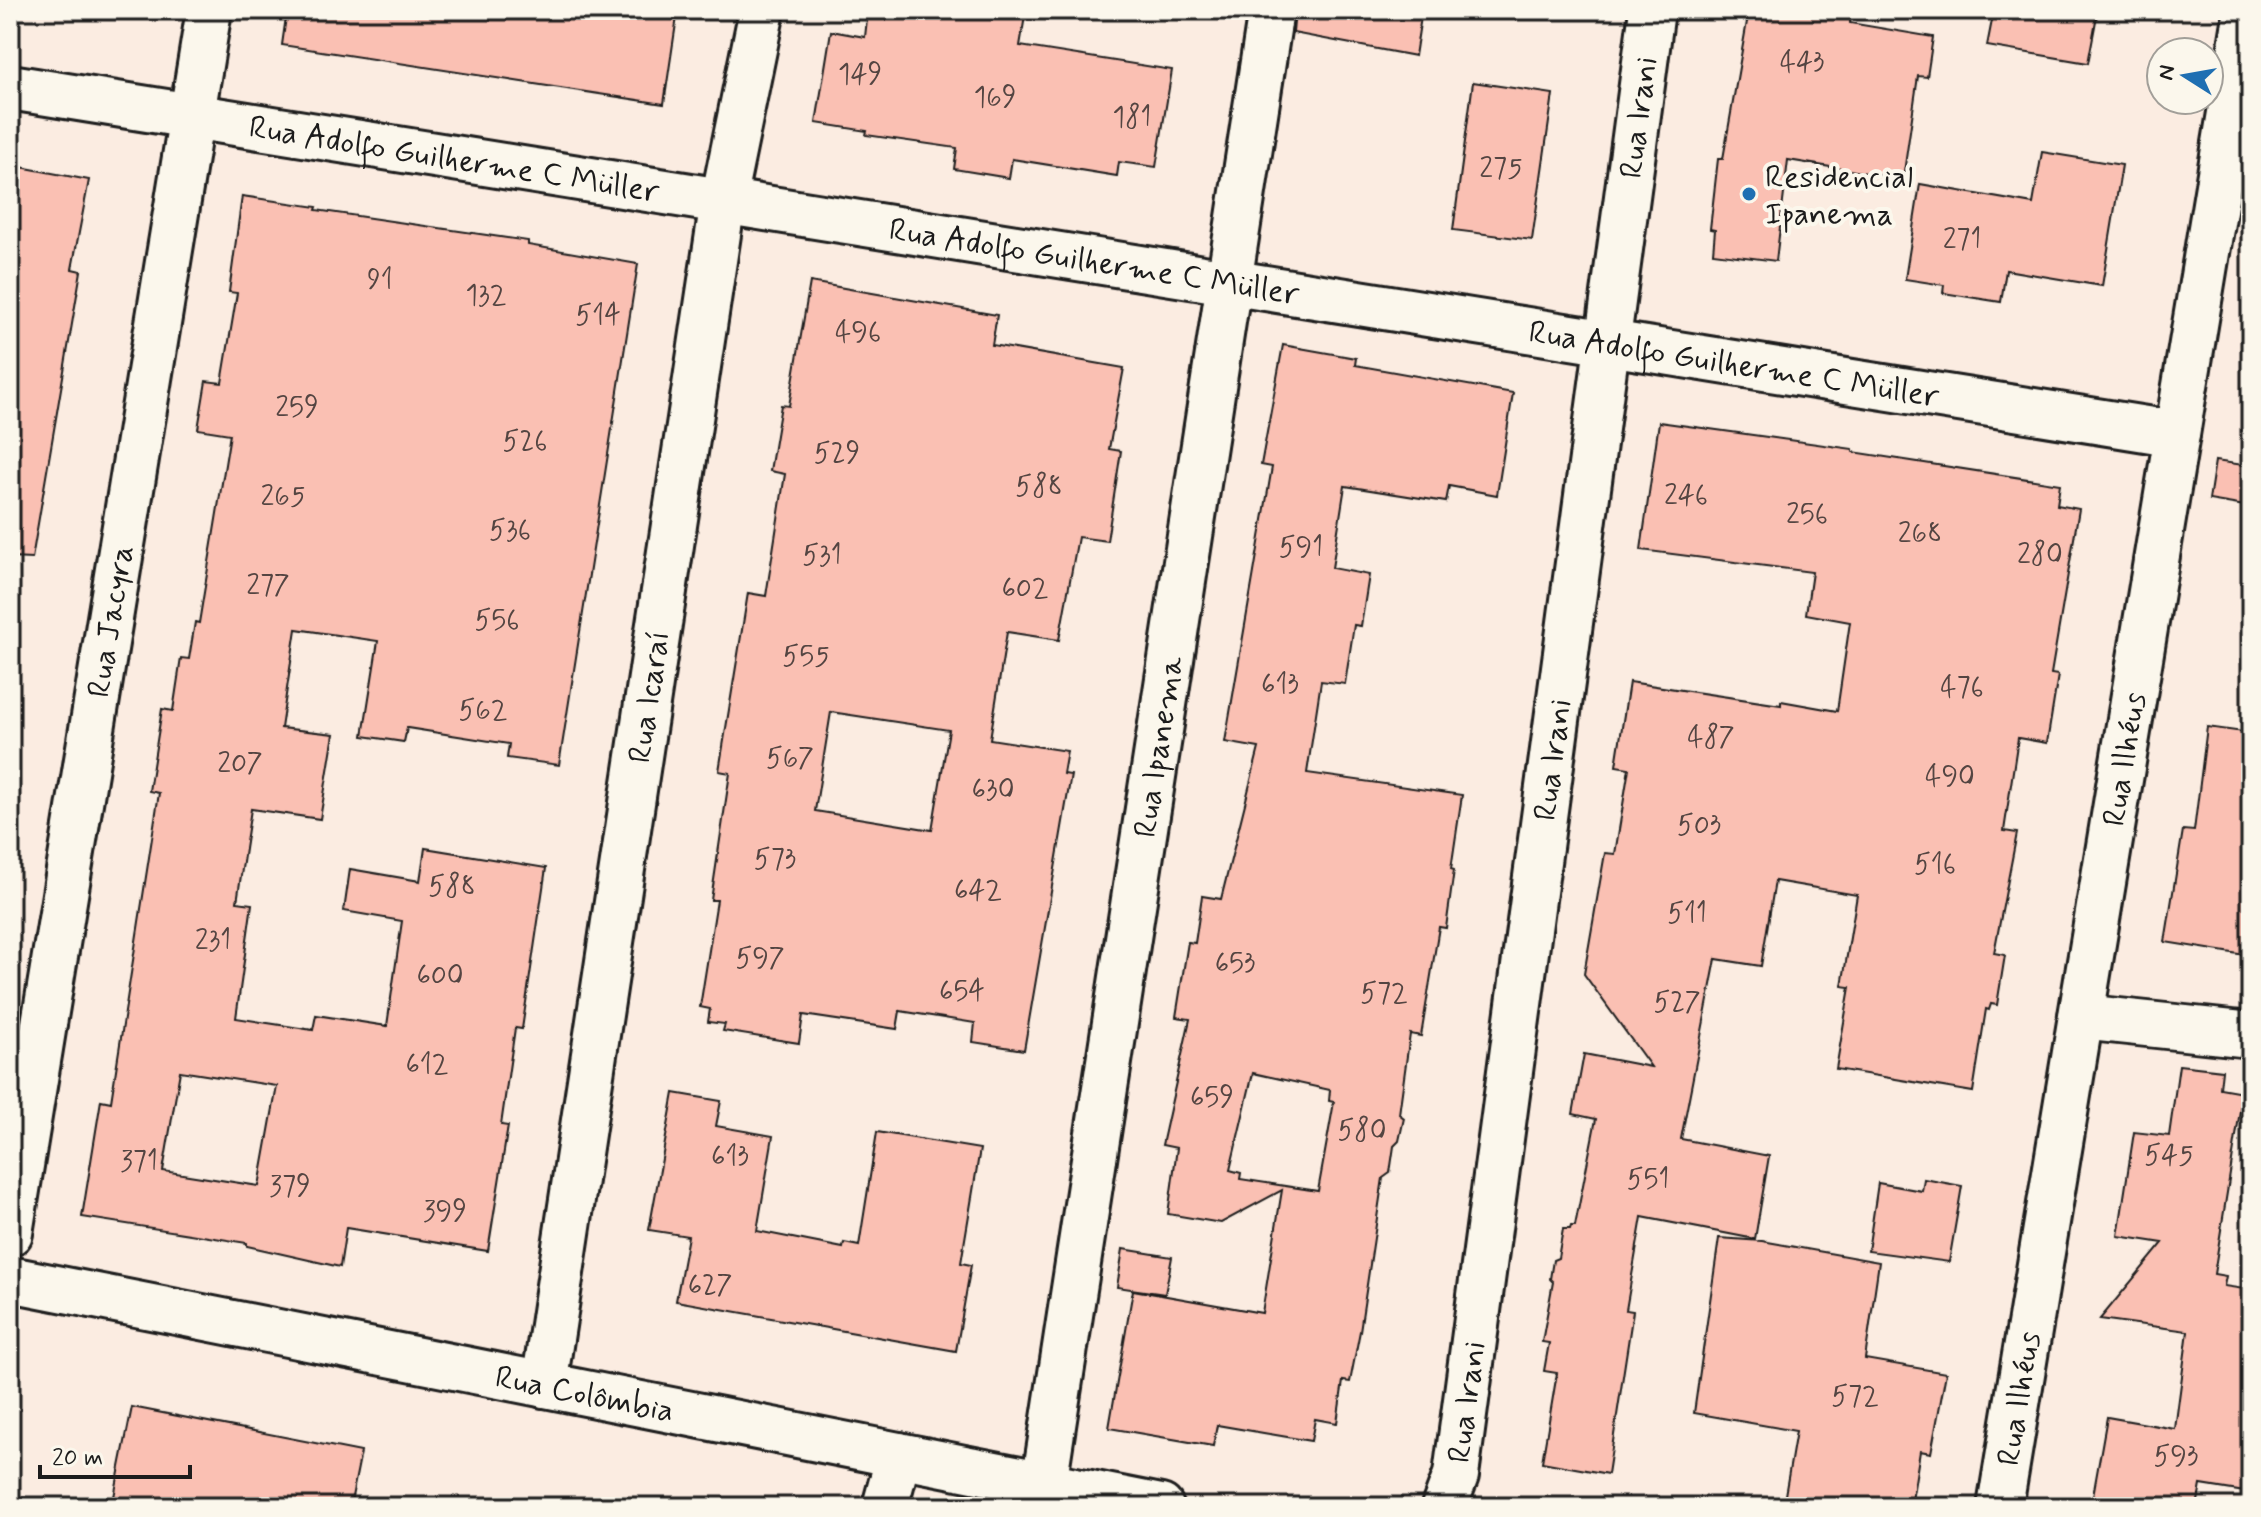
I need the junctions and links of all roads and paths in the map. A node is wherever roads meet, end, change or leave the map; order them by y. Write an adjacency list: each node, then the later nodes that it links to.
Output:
1 (209, 10): 7 (street, Rua Jacyra)
2 (762, 10): 8 (street, Rua Icaraí)
3 (1271, 10): 9 (street, Rua Ipanema)
4 (1652, 10): 10 (street, Rua Irani)
5 (2247, 10): 11 (street, Rua Ilhéus)
6 (10, 87): 7 (street, Rua Adolfo Guilherme C Müller)
7 (191, 116): 8 (street, Rua Adolfo Guilherme C Müller); 14 (street, Rua Jacyra)
8 (723, 201): 9 (street, Rua Adolfo Guilherme C Müller); 16 (street, Rua Icaraí)
9 (1229, 282): 10 (street, Rua Adolfo Guilherme C Müller); 18 (street, Rua Ipanema)
10 (1608, 343): 11 (street, Rua Adolfo Guilherme C Müller); 21 (street, Rua Irani)
11 (2177, 434): 12 (street, Rua Ilhéus)
12 (2081, 1017): 13 (street); 22 (street, Rua Ilhéus)
13 (2251, 1035)
14 (10, 1233)
15 (10, 1279): 16 (street, Rua Colômbia)
16 (544, 1385): 17 (street, Rua Colômbia)
17 (899, 1455): 18 (street, Rua Colômbia); 19 (street)
18 (1044, 1484): 20 (street, Rua Colômbia)
19 (885, 1507)
20 (1161, 1507)
21 (1444, 1507)
22 (2000, 1507)

